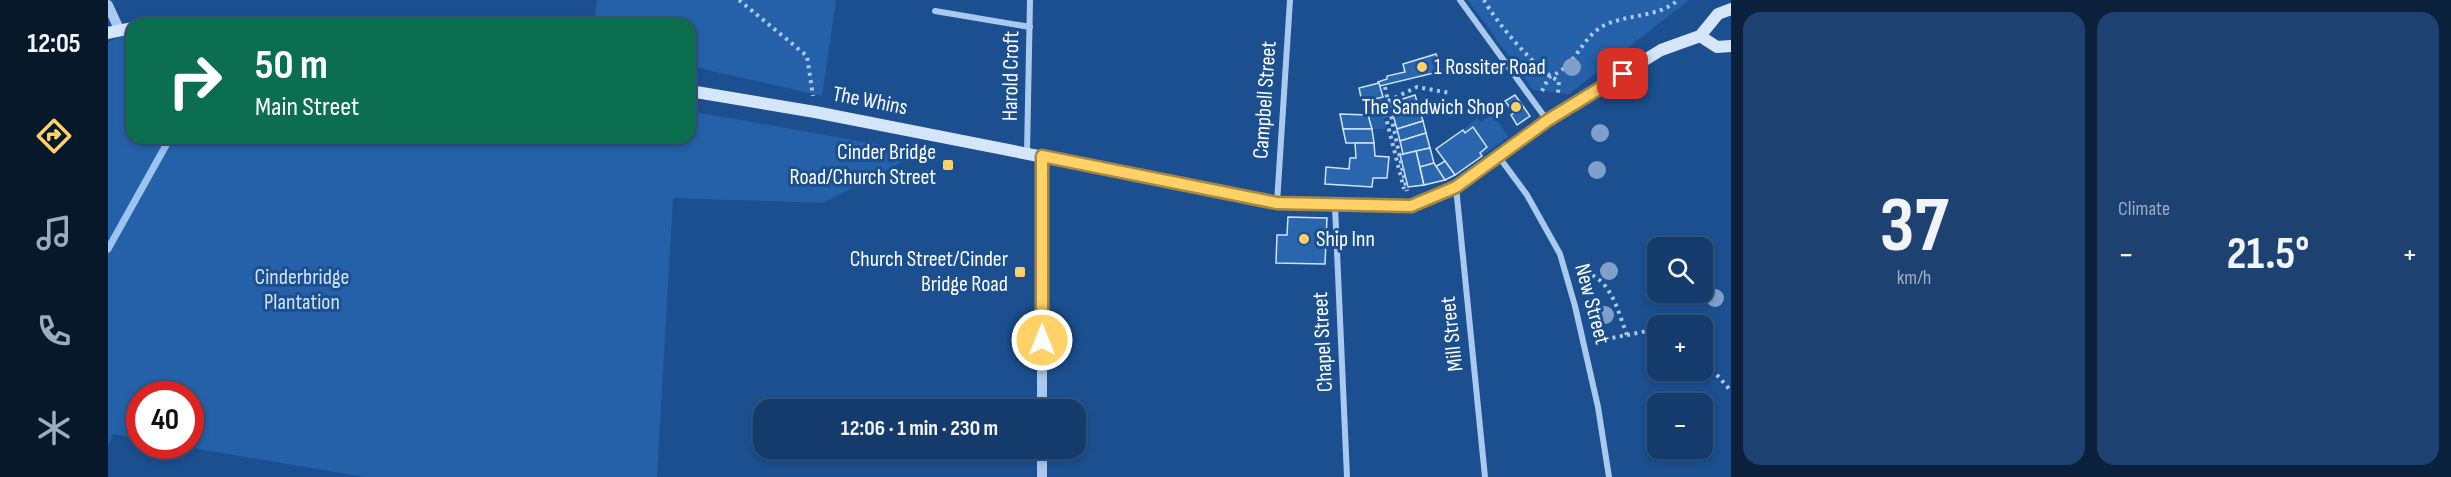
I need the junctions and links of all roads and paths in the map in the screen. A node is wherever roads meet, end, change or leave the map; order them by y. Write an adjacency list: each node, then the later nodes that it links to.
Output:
1 (739, 0): 21 (path)
2 (1030, 0): 10 (street, Harold Croft)
3 (1290, 0): 28 (street, Campbell Street)
4 (1460, 0): 23 (street)
5 (1484, 0): 14 (path)
6 (1678, 0): 14 (path)
7 (108, 5): 11 (street)
8 (1731, 9): 12 (main road)
9 (934, 11): 10 (street)
10 (1030, 27): 24 (street, Harold Croft)
11 (113, 31)
12 (1700, 36): 13 (main road); 23 (main road, The Whins)
13 (1731, 46)
14 (1549, 77): 17 (path); 19 (path)
15 (1385, 87): 20 (path)
16 (696, 92): 21 (main road, The Whins)
17 (1542, 92)
18 (1450, 93): 20 (path)
19 (1557, 100)
20 (1388, 101): 22 (path)
21 (815, 112): 24 (main road, The Whins)
22 (1385, 114)
23 (1548, 120): 26 (main road, The Whins)
24 (1027, 153): 25 (main road, The Whins)
25 (1042, 156): 28 (main road, The Whins); 36 (street)
26 (1499, 157): 27 (main road, The Whins); 30 (street, New Street)
27 (1456, 187): 29 (main road, The Whins); 40 (street, Mill Street)
28 (1277, 203): 29 (main road, The Whins)
29 (1335, 206): 39 (street, Chapel Street)
30 (1565, 270): 32 (path); 33 (street, New Street)
31 (1647, 331): 32 (path)
32 (1627, 335): 33 (path)
33 (1585, 348): 41 (street, New Street)
34 (1713, 371): 35 (path)
35 (1731, 391)
36 (1042, 399)
37 (1042, 459): 38 (street)
38 (1042, 477)
39 (1347, 477)
40 (1485, 477)
41 (1609, 477)

